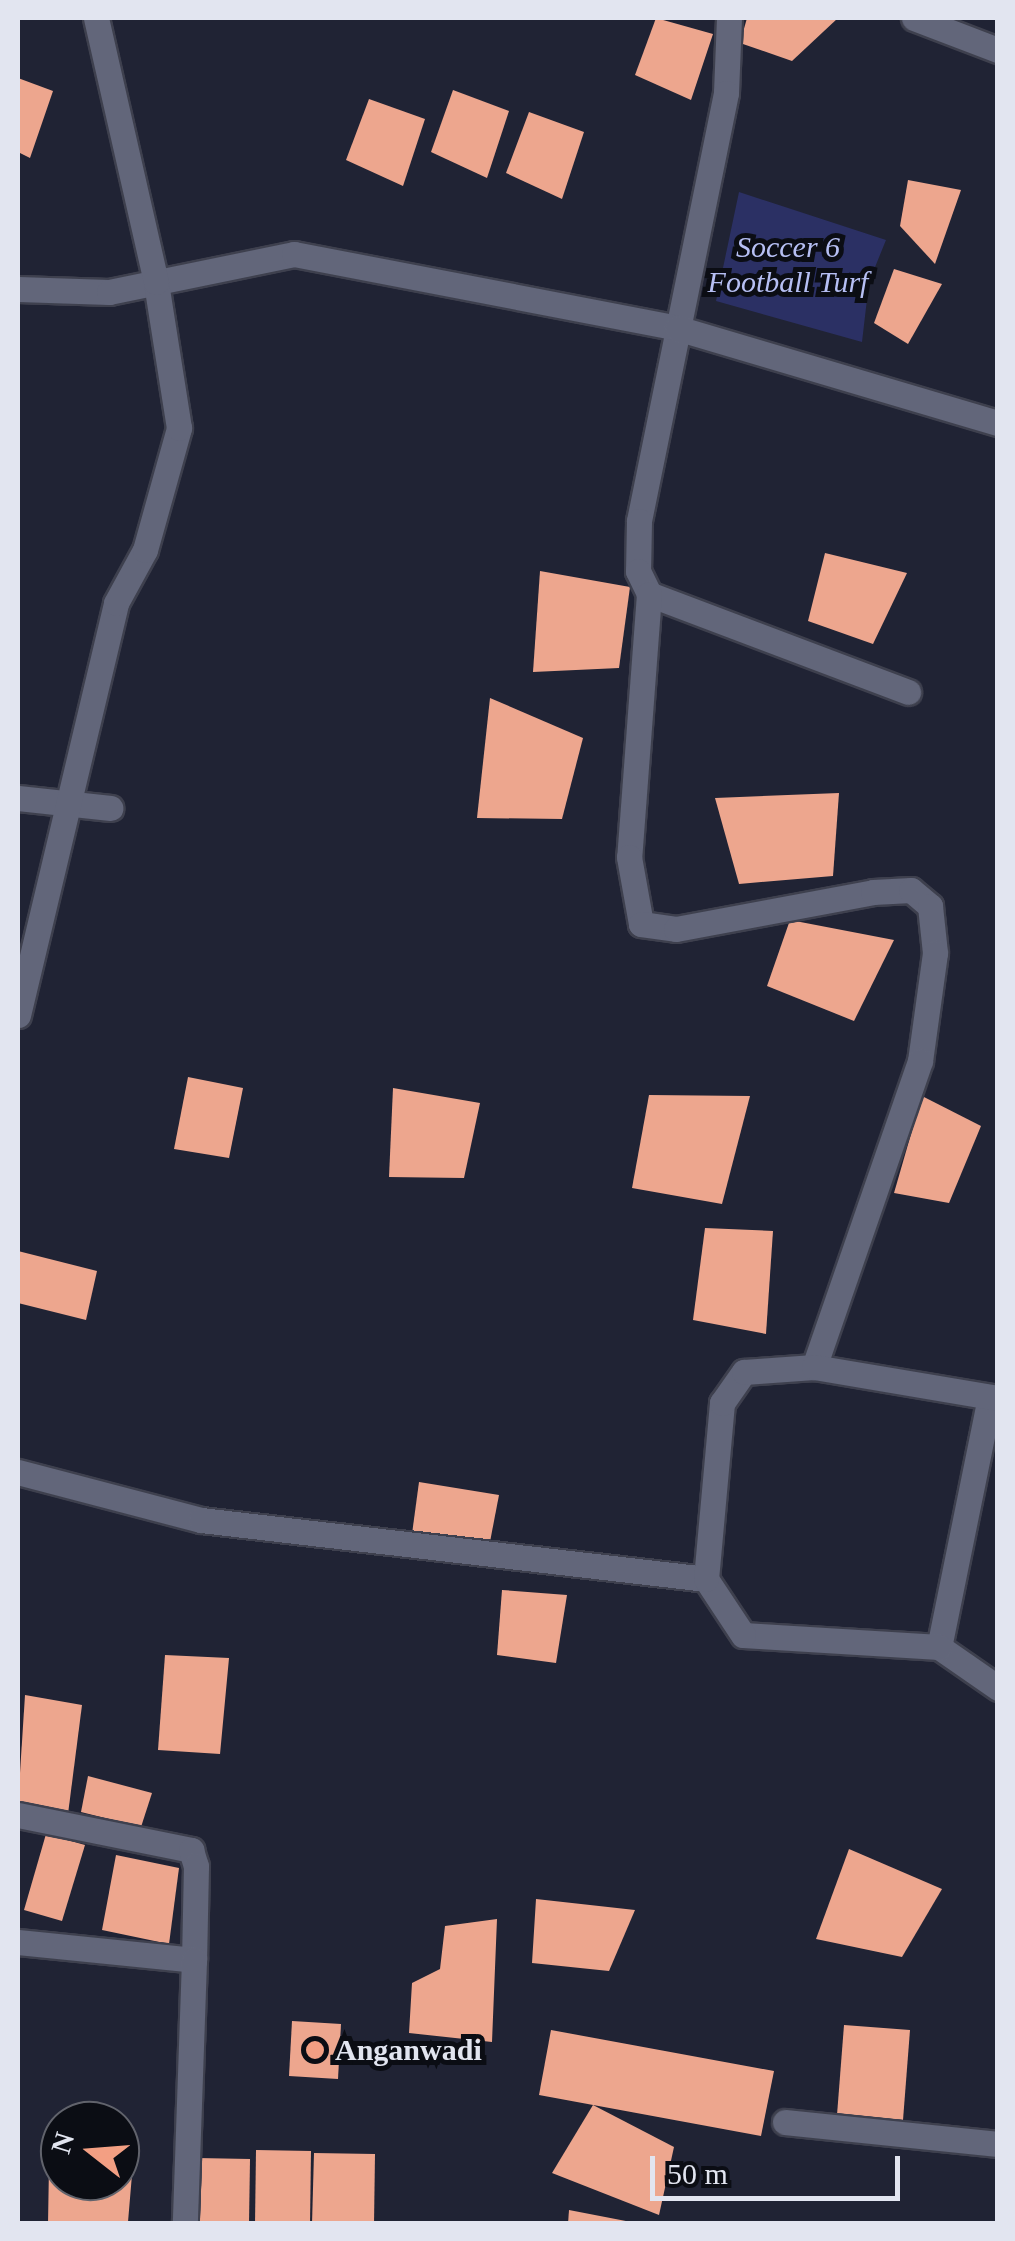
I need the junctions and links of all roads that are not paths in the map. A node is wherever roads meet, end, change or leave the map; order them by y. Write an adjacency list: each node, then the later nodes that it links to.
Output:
1 (96, 18): 5 (street)
2 (728, 18): 7 (street)
3 (914, 18): 4 (street)
4 (998, 50)
5 (156, 282): 6 (street); 7 (street); 12 (street)
6 (18, 289)
7 (677, 328): 8 (street); 9 (street)
8 (998, 423)
9 (648, 594): 10 (street); 15 (street)
10 (908, 692)
11 (18, 798): 12 (street)
12 (68, 803): 13 (street); 14 (street)
13 (110, 808)
14 (18, 1015)
15 (814, 1367): 16 (street); 18 (street)
16 (994, 1397): 19 (street)
17 (18, 1472): 18 (street)
18 (706, 1579): 19 (street)
19 (938, 1647): 20 (street)
20 (998, 1688)
21 (18, 1815): 23 (street)
22 (18, 1942): 23 (street)
23 (194, 1960): 26 (street)
24 (785, 2122): 25 (street)
25 (998, 2144)
26 (185, 2224)

